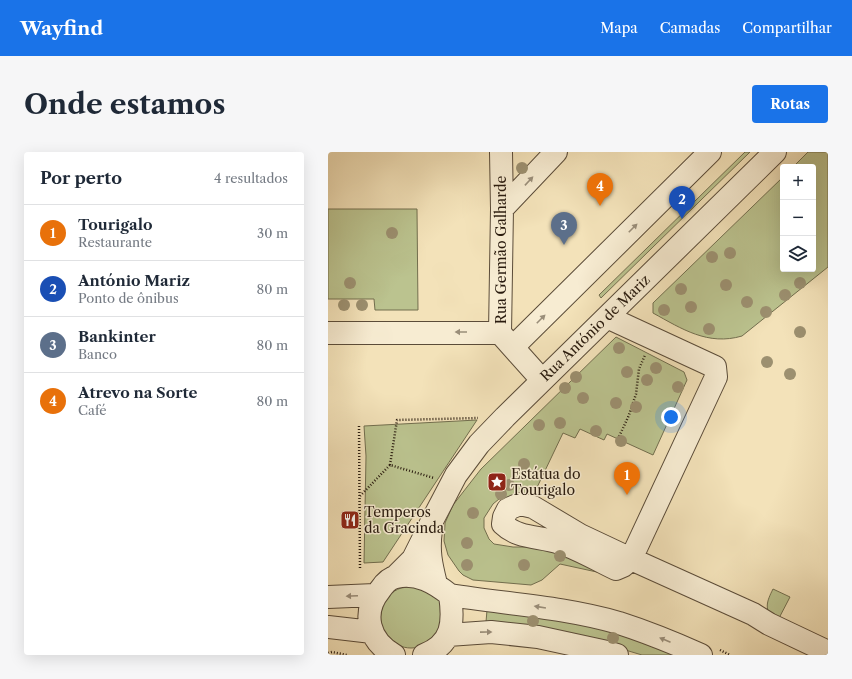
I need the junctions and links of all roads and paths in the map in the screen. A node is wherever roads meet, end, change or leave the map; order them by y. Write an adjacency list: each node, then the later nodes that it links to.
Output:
1 (501, 152): 5 (street, Rua Germão Galharde)
2 (556, 152): 5 (street, one-way to 2)
3 (710, 152): 8 (street, one-way to 3)
4 (775, 152): 6 (street, Rua António de Mariz)
5 (502, 209): 8 (street, Rua Germão Galharde)
6 (607, 317): 10 (street, Rua António de Mariz); 18 (street)
7 (328, 333): 8 (street, one-way to 7)
8 (506, 340): 10 (street)
9 (646, 353): 13 (path)
10 (542, 380): 17 (street, Rua António de Mariz)
11 (484, 417): 14 (path)
12 (360, 426): 16 (path)
13 (618, 439)
14 (390, 465): 15 (path); 16 (path)
15 (438, 479)
16 (360, 496): 19 (path)
17 (432, 519): 20 (street, Rua António de Mariz); 21 (street)
18 (631, 559): 18 (street); 27 (street)
19 (360, 570)
20 (395, 577): 21 (street); 22 (street, Rua António de Mariz)
21 (443, 590): 26 (street); 33 (street, one-way to 21)
22 (375, 595): 23 (street, one-way to 23); 25 (street)
23 (328, 597)
24 (328, 627): 25 (street)
25 (372, 632): 29 (street)
26 (448, 635): 31 (street); 32 (street, one-way to 32)
27 (828, 652)
28 (328, 653): 30 (path)
29 (391, 654)
30 (348, 655)
31 (425, 655)
32 (618, 655)
33 (701, 655)

